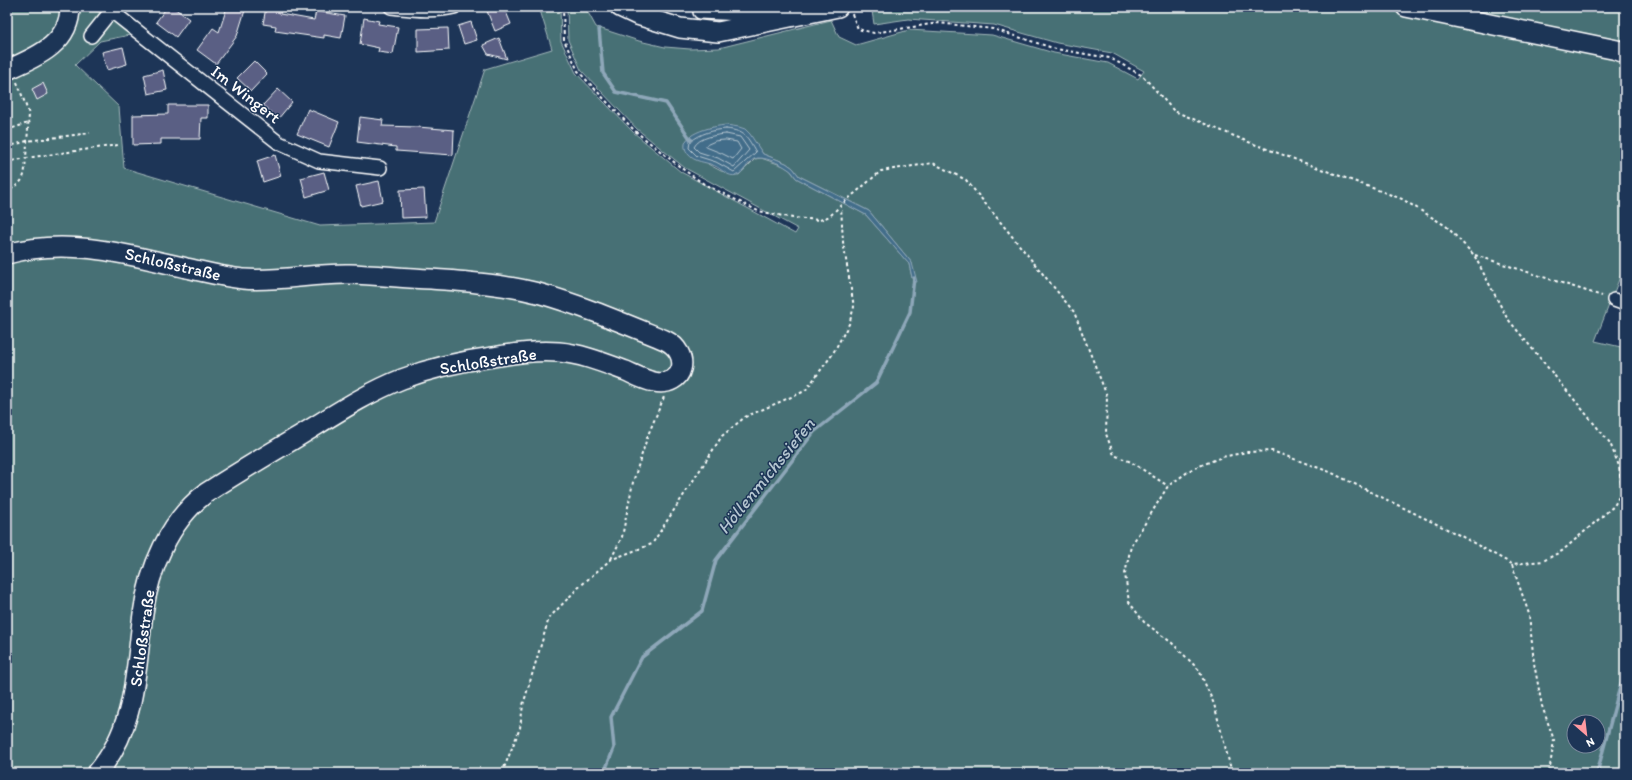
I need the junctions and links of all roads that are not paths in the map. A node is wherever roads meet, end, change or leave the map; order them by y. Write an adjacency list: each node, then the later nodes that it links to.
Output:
1 (70, 7): 12 (main road)
2 (391, 7): 3 (street)
3 (454, 7)
4 (620, 7): 6 (main road)
5 (777, 7): 9 (street)
6 (838, 7)
7 (1406, 7): 11 (main road)
8 (109, 9): 10 (street); 13 (street, Im Wingert)
9 (700, 12)
10 (91, 36)
11 (1625, 53)
12 (8, 69)
13 (380, 168)
14 (7, 254): 15 (main road, Schloßstraße)
15 (97, 773)

